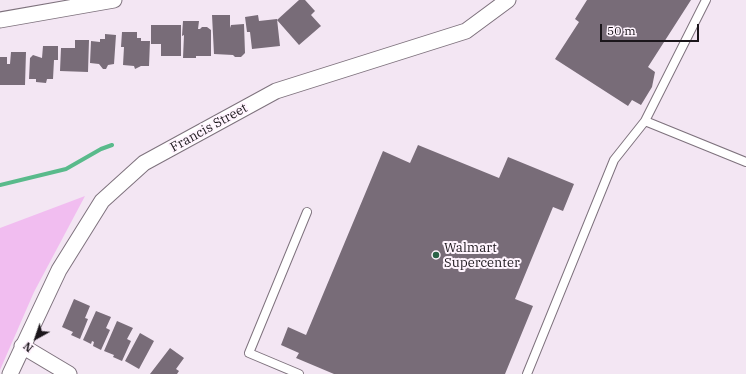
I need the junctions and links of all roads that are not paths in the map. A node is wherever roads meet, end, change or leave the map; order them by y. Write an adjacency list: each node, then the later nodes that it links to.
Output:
1 (114, 0): 4 (street)
2 (508, 0): 8 (street, Francis Street)
3 (706, 0): 5 (lane)
4 (0, 20)
5 (645, 121): 6 (lane); 12 (lane)
6 (746, 162)
7 (307, 212): 11 (lane)
8 (22, 346): 9 (street, Francis Street); 10 (street)
9 (10, 374)
10 (69, 374)
11 (299, 374)
12 (527, 374)

